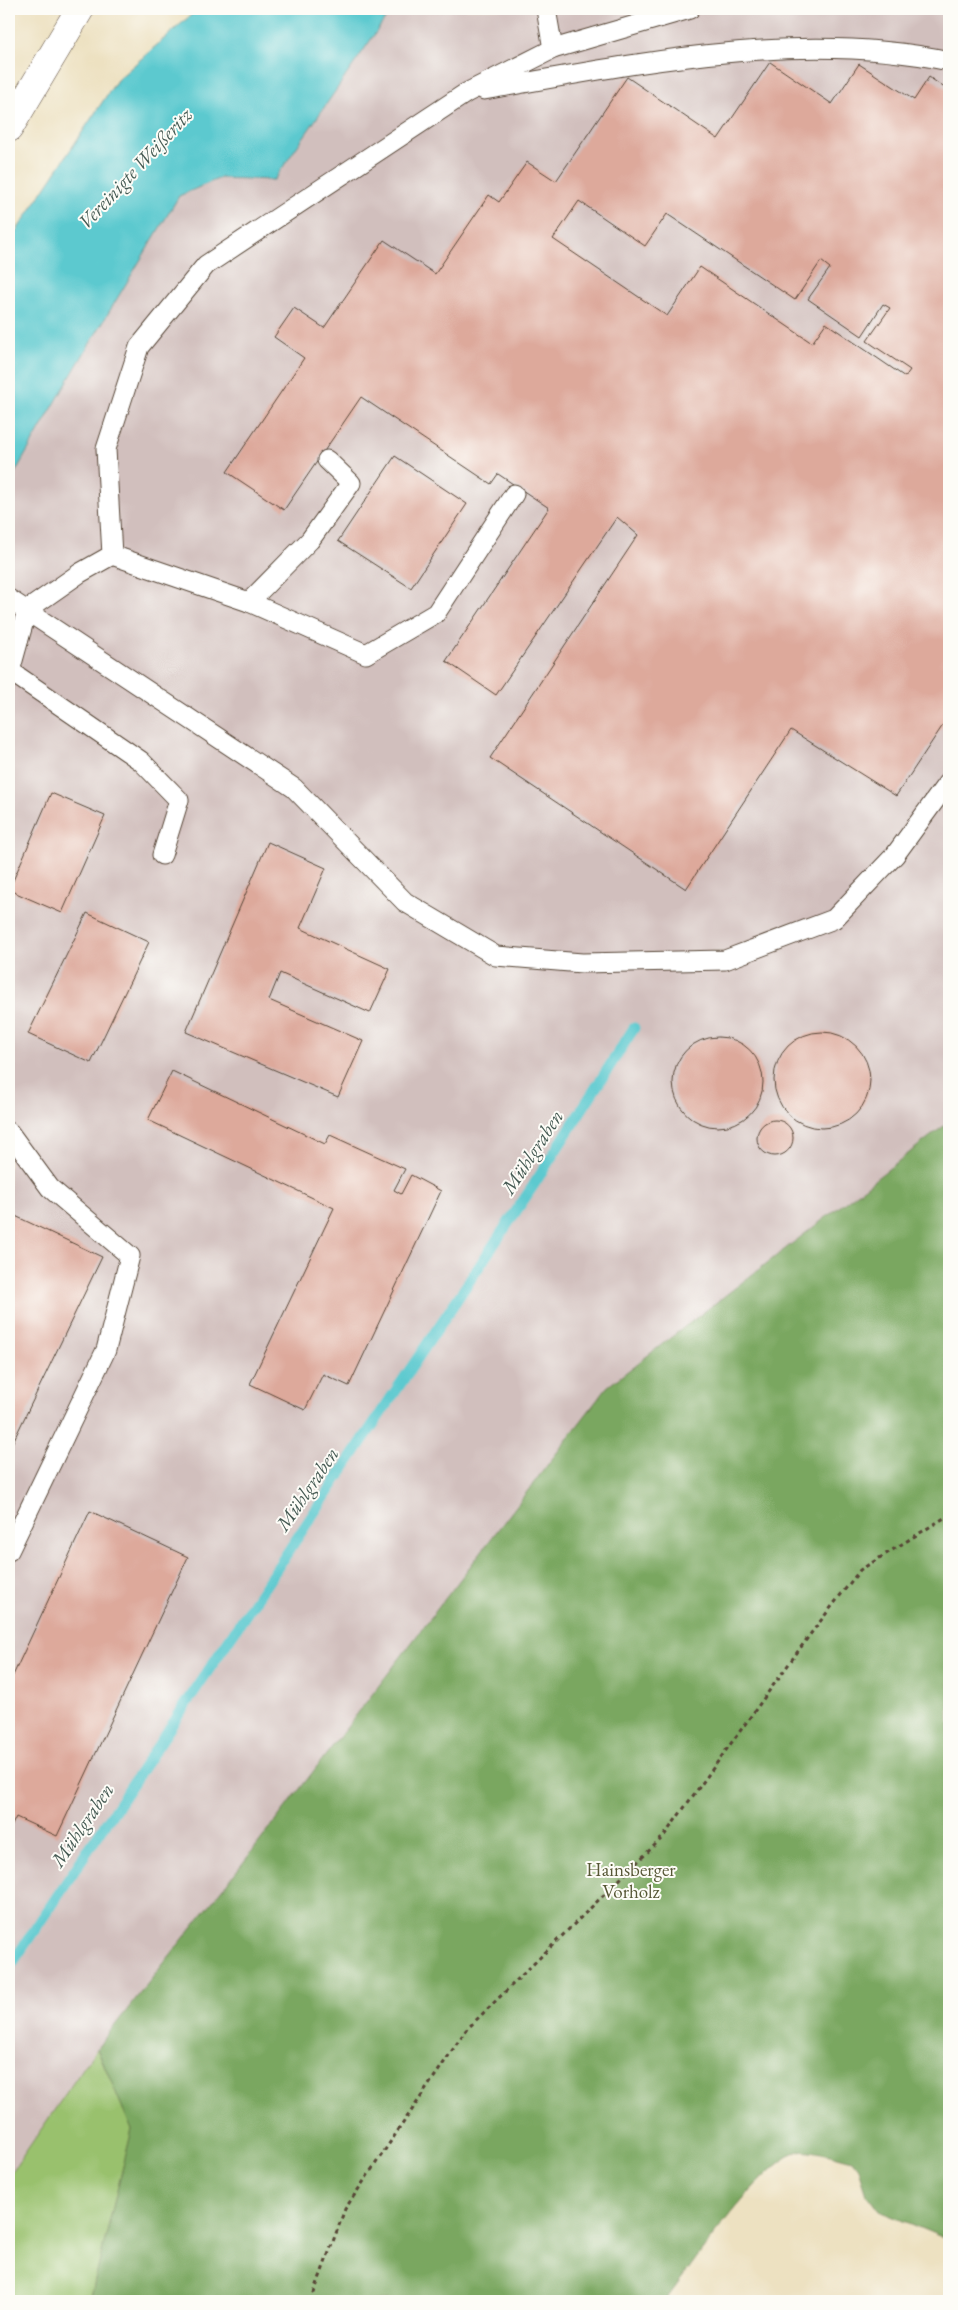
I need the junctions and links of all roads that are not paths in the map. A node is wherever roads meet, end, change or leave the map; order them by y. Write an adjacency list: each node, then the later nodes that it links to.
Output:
1 (80, 9): 7 (main road)
2 (546, 9): 4 (lane)
3 (690, 9): 4 (lane)
4 (553, 49): 6 (lane)
5 (949, 60): 6 (lane)
6 (466, 93): 10 (lane)
7 (9, 128)
8 (327, 460): 12 (lane)
9 (514, 494): 12 (lane)
10 (112, 555): 12 (lane); 13 (lane)
11 (9, 599): 13 (lane)
12 (249, 602)
13 (27, 610): 14 (lane); 15 (lane)
14 (9, 673): 16 (lane)
15 (949, 781)
16 (162, 855)
17 (9, 1132): 18 (lane)
18 (9, 1551)

